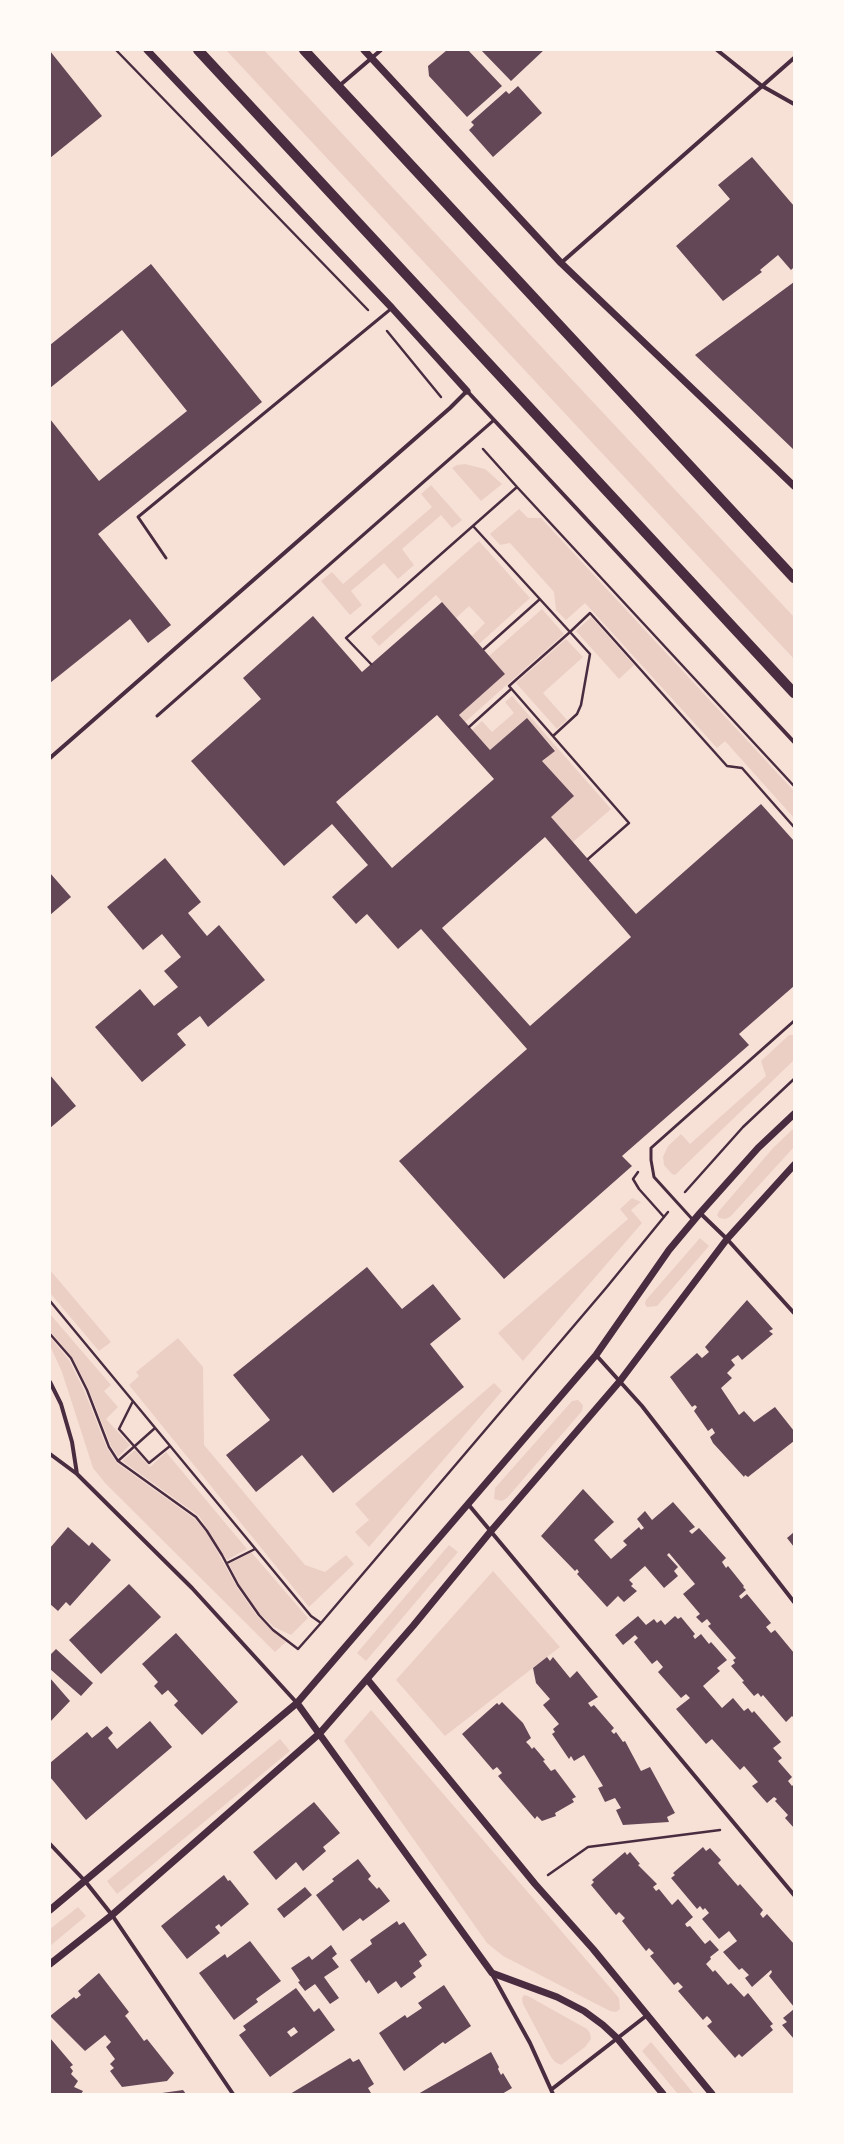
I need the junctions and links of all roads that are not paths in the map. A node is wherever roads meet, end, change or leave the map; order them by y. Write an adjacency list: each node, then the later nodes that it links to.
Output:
1 (148, 50): 13 (street)
2 (198, 50): 19 (main road)
3 (304, 50): 9 (main road)
4 (364, 50): 7 (street)
5 (381, 50): 7 (street)
6 (717, 50): 10 (street)
7 (372, 58): 9 (street); 12 (street)
8 (794, 58): 10 (street)
9 (339, 86): 18 (main road)
10 (762, 86): 11 (street); 12 (street)
11 (794, 104)
12 (561, 263): 16 (street)
13 (392, 308): 14 (street); 17 (lane)
14 (467, 391): 15 (street); 22 (street)
15 (494, 420): 20 (lane); 21 (street)
16 (794, 486)
17 (166, 558)
18 (794, 578)
19 (794, 693)
20 (157, 716)
21 (794, 742)
22 (50, 758)
23 (794, 1021): 27 (lane)
24 (794, 1114): 26 (street)
25 (794, 1165): 28 (street)
26 (700, 1213): 27 (street); 28 (street)
27 (694, 1221): 30 (street)
28 (727, 1239): 29 (street); 31 (street)
29 (794, 1313)
30 (596, 1355): 31 (street); 35 (street)
31 (620, 1380): 36 (street); 37 (street)
32 (50, 1382): 34 (street)
33 (50, 1454): 34 (street)
34 (77, 1474): 39 (street)
35 (468, 1504): 36 (street); 39 (street)
36 (491, 1531): 38 (street); 43 (street)
37 (794, 1602)
38 (367, 1679): 40 (street); 48 (street)
39 (297, 1703): 40 (street); 42 (street)
40 (320, 1733): 45 (street); 47 (street)
41 (50, 1844): 42 (street)
42 (85, 1881): 44 (street); 45 (street)
43 (794, 1895)
44 (50, 1910)
45 (112, 1915): 46 (street); 51 (street)
46 (50, 1964)
47 (492, 1973): 49 (street); 50 (street)
48 (646, 2016): 49 (street); 53 (street)
49 (617, 2038): 50 (street); 52 (street)
50 (553, 2092)
51 (233, 2094)
52 (663, 2094)
53 (712, 2094)

